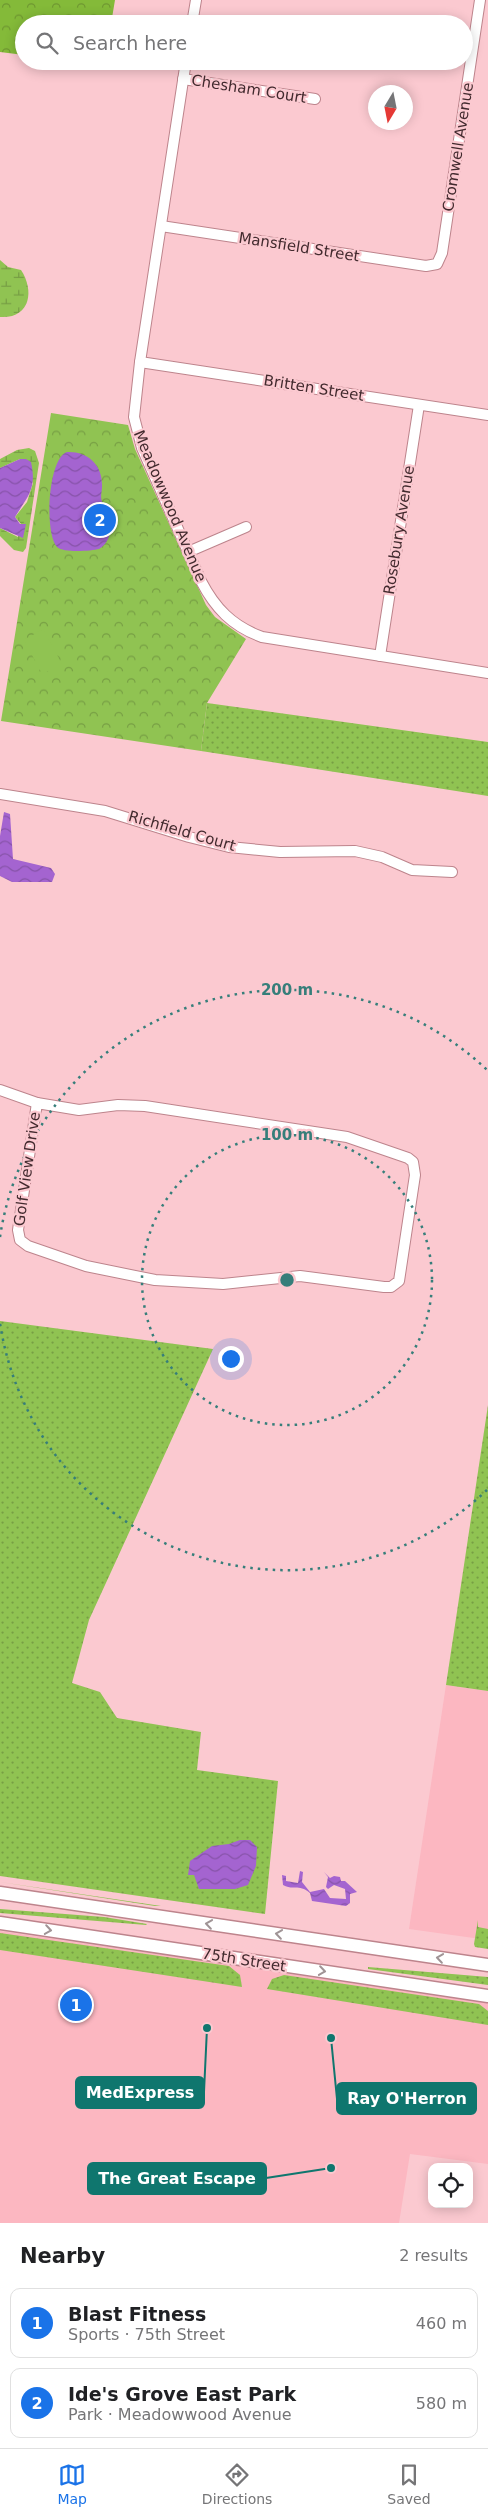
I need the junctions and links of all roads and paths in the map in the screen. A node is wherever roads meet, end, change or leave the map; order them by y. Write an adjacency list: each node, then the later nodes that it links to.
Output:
1 (196, 0): 3 (street)
2 (480, 0): 4 (street, Cromwell Avenue)
3 (194, 15)
4 (473, 47)
5 (184, 70): 7 (street, Meadowwood Avenue)
6 (469, 70): 10 (street, Cromwell Avenue)
7 (183, 79): 8 (street, Chesham Court); 9 (street, Meadowwood Avenue)
8 (315, 100)
9 (161, 226): 10 (street, Mansfield Street); 11 (street, Meadowwood Avenue)
10 (437, 264)
11 (140, 362): 12 (street, Britten Street); 15 (street, Meadowwood Avenue)
12 (419, 405): 13 (street, Britten Street); 16 (street, Rosebury Avenue)
13 (488, 415)
14 (246, 528): 15 (street)
15 (188, 552): 16 (street, Meadowwood Avenue)
16 (380, 656): 17 (street, Meadowwood Avenue)
17 (488, 674)
18 (0, 794): 19 (street, Richfield Court)
19 (452, 872)
20 (0, 1090): 21 (street, Golf View Drive)
21 (37, 1103): 21 (street, Golf View Drive)
22 (0, 1893): 24 (main road, 75th Street, one-way to 22)
23 (0, 1923): 25 (main road, 75th Street, one-way to 25)
24 (488, 1965)
25 (488, 1996)

